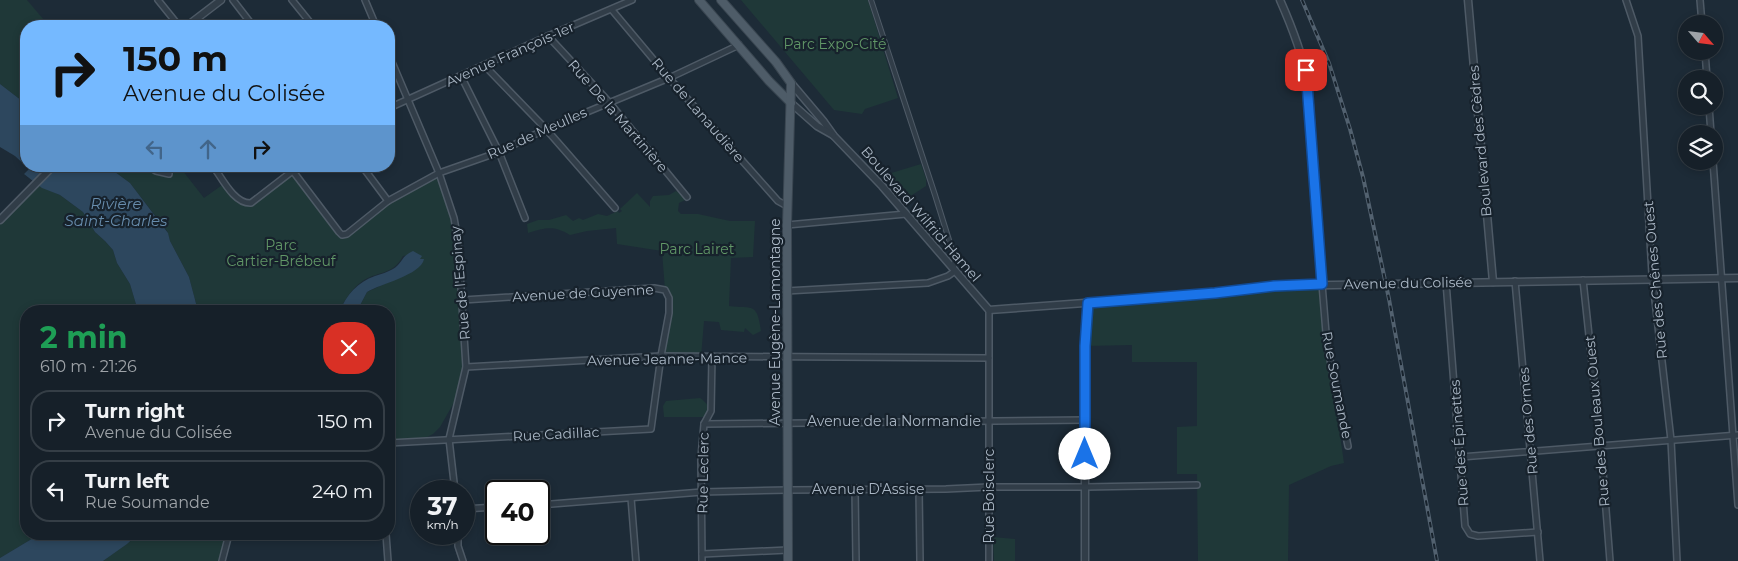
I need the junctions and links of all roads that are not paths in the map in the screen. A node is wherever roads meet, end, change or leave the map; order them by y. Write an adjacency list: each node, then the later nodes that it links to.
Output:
1 (158, 0): 16 (street)
2 (221, 0): 17 (street)
3 (233, 0): 18 (street)
4 (292, 0): 19 (street)
5 (365, 0): 20 (street)
6 (632, 0): 14 (street, Avenue François-1er)
7 (699, 0): 22 (main road, Boulevard Wilfrid-Hamel)
8 (721, 0): 27 (main road, Boulevard Wilfrid-Hamel)
9 (871, 0): 52 (street)
10 (1280, 0): 60 (street, Rue Soumande)
11 (1468, 0): 59 (street, Boulevard des Cèdres)
12 (1626, 0): 55 (street, Rue des Chênes Ouest)
13 (1700, 0): 15 (street)
14 (612, 10): 21 (street, Avenue François-1er); 26 (street, Rue de Lanaudière)
15 (1701, 15)
16 (174, 20)
17 (195, 20)
18 (248, 20)
19 (308, 20)
20 (373, 20)
21 (548, 36): 23 (street, Avenue François-1er); 29 (street, Rue De la Martinière)
22 (739, 45): 26 (street, Rue de Meulles); 30 (main road, Boulevard Wilfrid-Hamel)
23 (484, 65): 25 (street, Avenue François-1er); 32 (street)
24 (395, 69): 28 (street, Rue de l'Espinay)
25 (461, 76): 28 (street, Avenue François-1er); 34 (street)
26 (669, 78): 29 (street, Rue de Meulles); 46 (street, Rue de Lanaudière)
27 (791, 83): 30 (main road, Avenue Eugène-Lamontagne); 33 (street, Boulevard Wilfrid-Hamel)
28 (408, 99): 31 (street, Avenue François-1er); 42 (street, Rue de l'Espinay)
29 (609, 102): 32 (street, Rue de Meulles); 44 (street, Rue De la Martinière)
30 (791, 103): 33 (street, Boulevard Wilfrid-Hamel); 46 (main road, Avenue Eugène-Lamontagne)
31 (395, 105)
32 (546, 129): 34 (street, Rue de Meulles); 47 (street)
33 (834, 136): 48 (street, Boulevard Wilfrid-Hamel)
34 (499, 152): 42 (street, Rue de Meulles); 49 (street)
35 (1714, 170): 53 (street)
36 (46, 172): 50 (street)
37 (160, 172): 43 (street)
38 (218, 172): 39 (street)
39 (287, 172)
40 (293, 172): 45 (street, Rue de Meulles)
41 (366, 172): 45 (street)
42 (439, 173): 45 (street, Rue de Meulles); 62 (street, Rue de l'Espinay)
43 (169, 174)
44 (687, 197)
45 (388, 201)
46 (787, 206): 51 (main road, Avenue Eugène-Lamontagne)
47 (615, 208)
48 (906, 214): 51 (street); 52 (street, Boulevard Wilfrid-Hamel)
49 (525, 218)
50 (0, 220)
51 (787, 225): 61 (main road, Avenue Eugène-Lamontagne)
52 (954, 271): 61 (street); 64 (street, Boulevard Wilfrid-Hamel)
53 (1723, 278): 54 (street, Avenue du Colisée); 55 (street, Avenue du Colisée); 74 (street)
54 (1738, 278)
55 (1653, 279): 56 (street, Avenue du Colisée); 76 (street, Rue des Chênes Ouest)
56 (1583, 280): 57 (street, Avenue du Colisée); 79 (street, Rue des Bouleaux Ouest)
57 (1515, 281): 59 (street, Avenue du Colisée); 80 (street, Rue des Ormes)
58 (1446, 282): 59 (street, Avenue du Colisée); 60 (street, Avenue du Colisée); 81 (street, Rue des Épinettes)
59 (1493, 282)
60 (1322, 284): 63 (street, Avenue du Colisée); 78 (street, Rue Soumande)
61 (786, 291): 67 (main road, Avenue Eugène-Lamontagne)
62 (463, 300): 65 (street, Avenue de Guyenne); 69 (street, Rue de l'Espinay)
63 (1088, 303): 64 (street, Avenue du Colisée); 70 (street)
64 (989, 310): 68 (street, Rue Boisclerc)
65 (661, 356): 66 (street, Avenue Jeanne-Mance); 69 (street, Avenue Jeanne-Mance); 75 (street, Rue Cadillac)
66 (712, 356): 67 (street, Avenue Jeanne-Mance); 73 (street, Rue Leclerc)
67 (787, 356): 68 (street, Avenue Jeanne-Mance); 72 (main road, Avenue Eugène-Lamontagne)
68 (988, 358): 71 (street, Rue Boisclerc)
69 (466, 367): 75 (street, Rue de l'Espinay)
70 (1085, 420): 71 (street, Avenue de la Normandie); 85 (street)
71 (989, 421): 72 (street, Avenue de la Normandie); 84 (street, Rue Boisclerc)
72 (787, 422): 73 (street, Avenue de la Normandie); 88 (main road, Avenue Eugène-Lamontagne)
73 (704, 424): 89 (street, Rue Leclerc)
74 (1735, 435): 76 (street); 92 (street)
75 (450, 439): 77 (street, Rue Cadillac); 82 (street, Rue de l'Espinay)
76 (1671, 440): 79 (street); 111 (street, Rue des Chênes Ouest)
77 (395, 443)
78 (1348, 446)
79 (1601, 446): 80 (street); 110 (street, Rue des Bouleaux Ouest)
80 (1530, 452): 81 (street); 93 (street, Rue des Ormes)
81 (1461, 457): 93 (street, Rue des Épinettes)
82 (454, 480)
83 (1197, 485): 85 (street, Avenue D'Assise)
84 (988, 487): 85 (street, Avenue D'Assise); 87 (street, Avenue D'Assise); 107 (street, Rue Boisclerc)
85 (1085, 487): 108 (street)
86 (855, 488): 87 (street, Avenue D'Assise); 88 (street, Avenue D'Assise); 105 (street)
87 (919, 489): 106 (street)
88 (788, 490): 89 (street, Avenue D'Assise); 97 (main road, Avenue Eugène-Lamontagne)
89 (702, 492): 90 (street, Avenue D'Assise); 98 (street, Rue Leclerc)
90 (631, 498): 91 (street, Avenue D'Assise); 102 (street)
91 (550, 504)
92 (1738, 506)
93 (1538, 532): 109 (street, Rue des Ormes)
94 (228, 540): 99 (street)
95 (386, 540): 100 (street)
96 (458, 545): 101 (street)
97 (788, 550): 98 (street); 104 (main road, Avenue Eugène-Lamontagne)
98 (702, 554): 103 (street, Rue Leclerc)
99 (222, 561)
100 (388, 561)
101 (463, 561)
102 (636, 561)
103 (702, 561)
104 (788, 561)
105 (856, 561)
106 (920, 561)
107 (988, 561)
108 (1085, 561)
109 (1540, 561)
110 (1610, 561)
111 (1677, 561)

